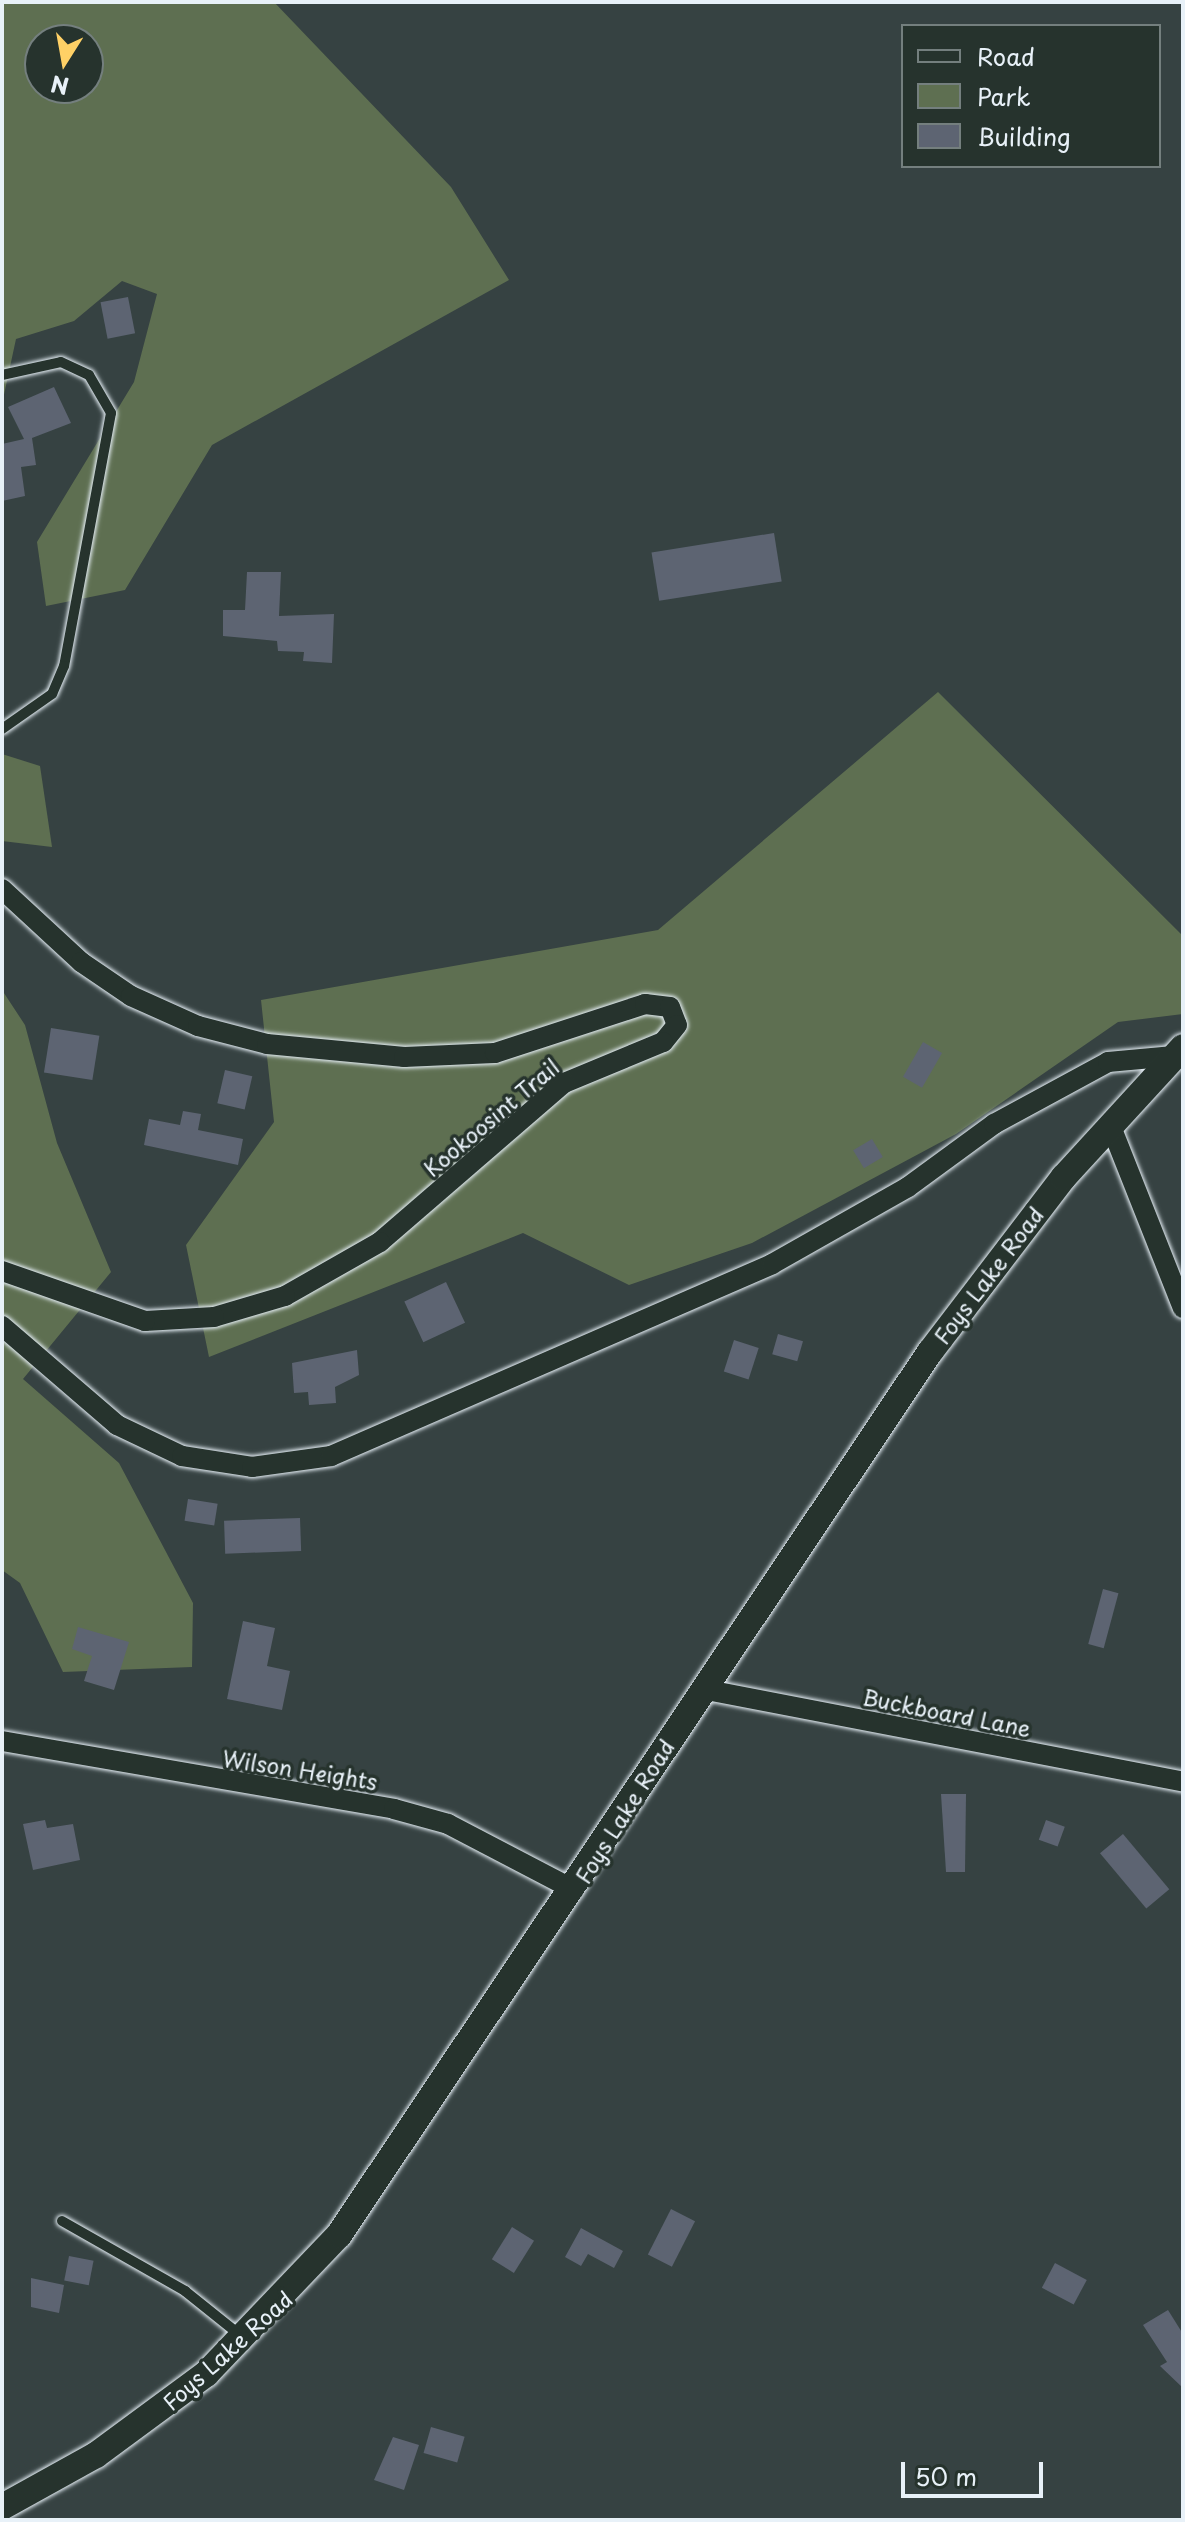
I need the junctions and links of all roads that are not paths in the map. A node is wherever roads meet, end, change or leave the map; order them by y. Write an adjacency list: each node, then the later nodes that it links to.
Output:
1 (2, 375): 2 (lane)
2 (2, 729)
3 (2, 889): 6 (street, Kookoosint Trail)
4 (1179, 1052): 5 (street, Foys Lake Road); 8 (street)
5 (1110, 1124): 7 (street); 9 (street, Foys Lake Road)
6 (2, 1271)
7 (1183, 1308)
8 (2, 1326)
9 (702, 1689): 11 (street, Buckboard Lane); 12 (street, Foys Lake Road)
10 (2, 1741): 12 (street, Wilson Heights)
11 (1183, 1782)
12 (574, 1890): 14 (street, Foys Lake Road)
13 (62, 2221): 14 (lane)
14 (245, 2339): 15 (street, Foys Lake Road)
15 (2, 2507)

